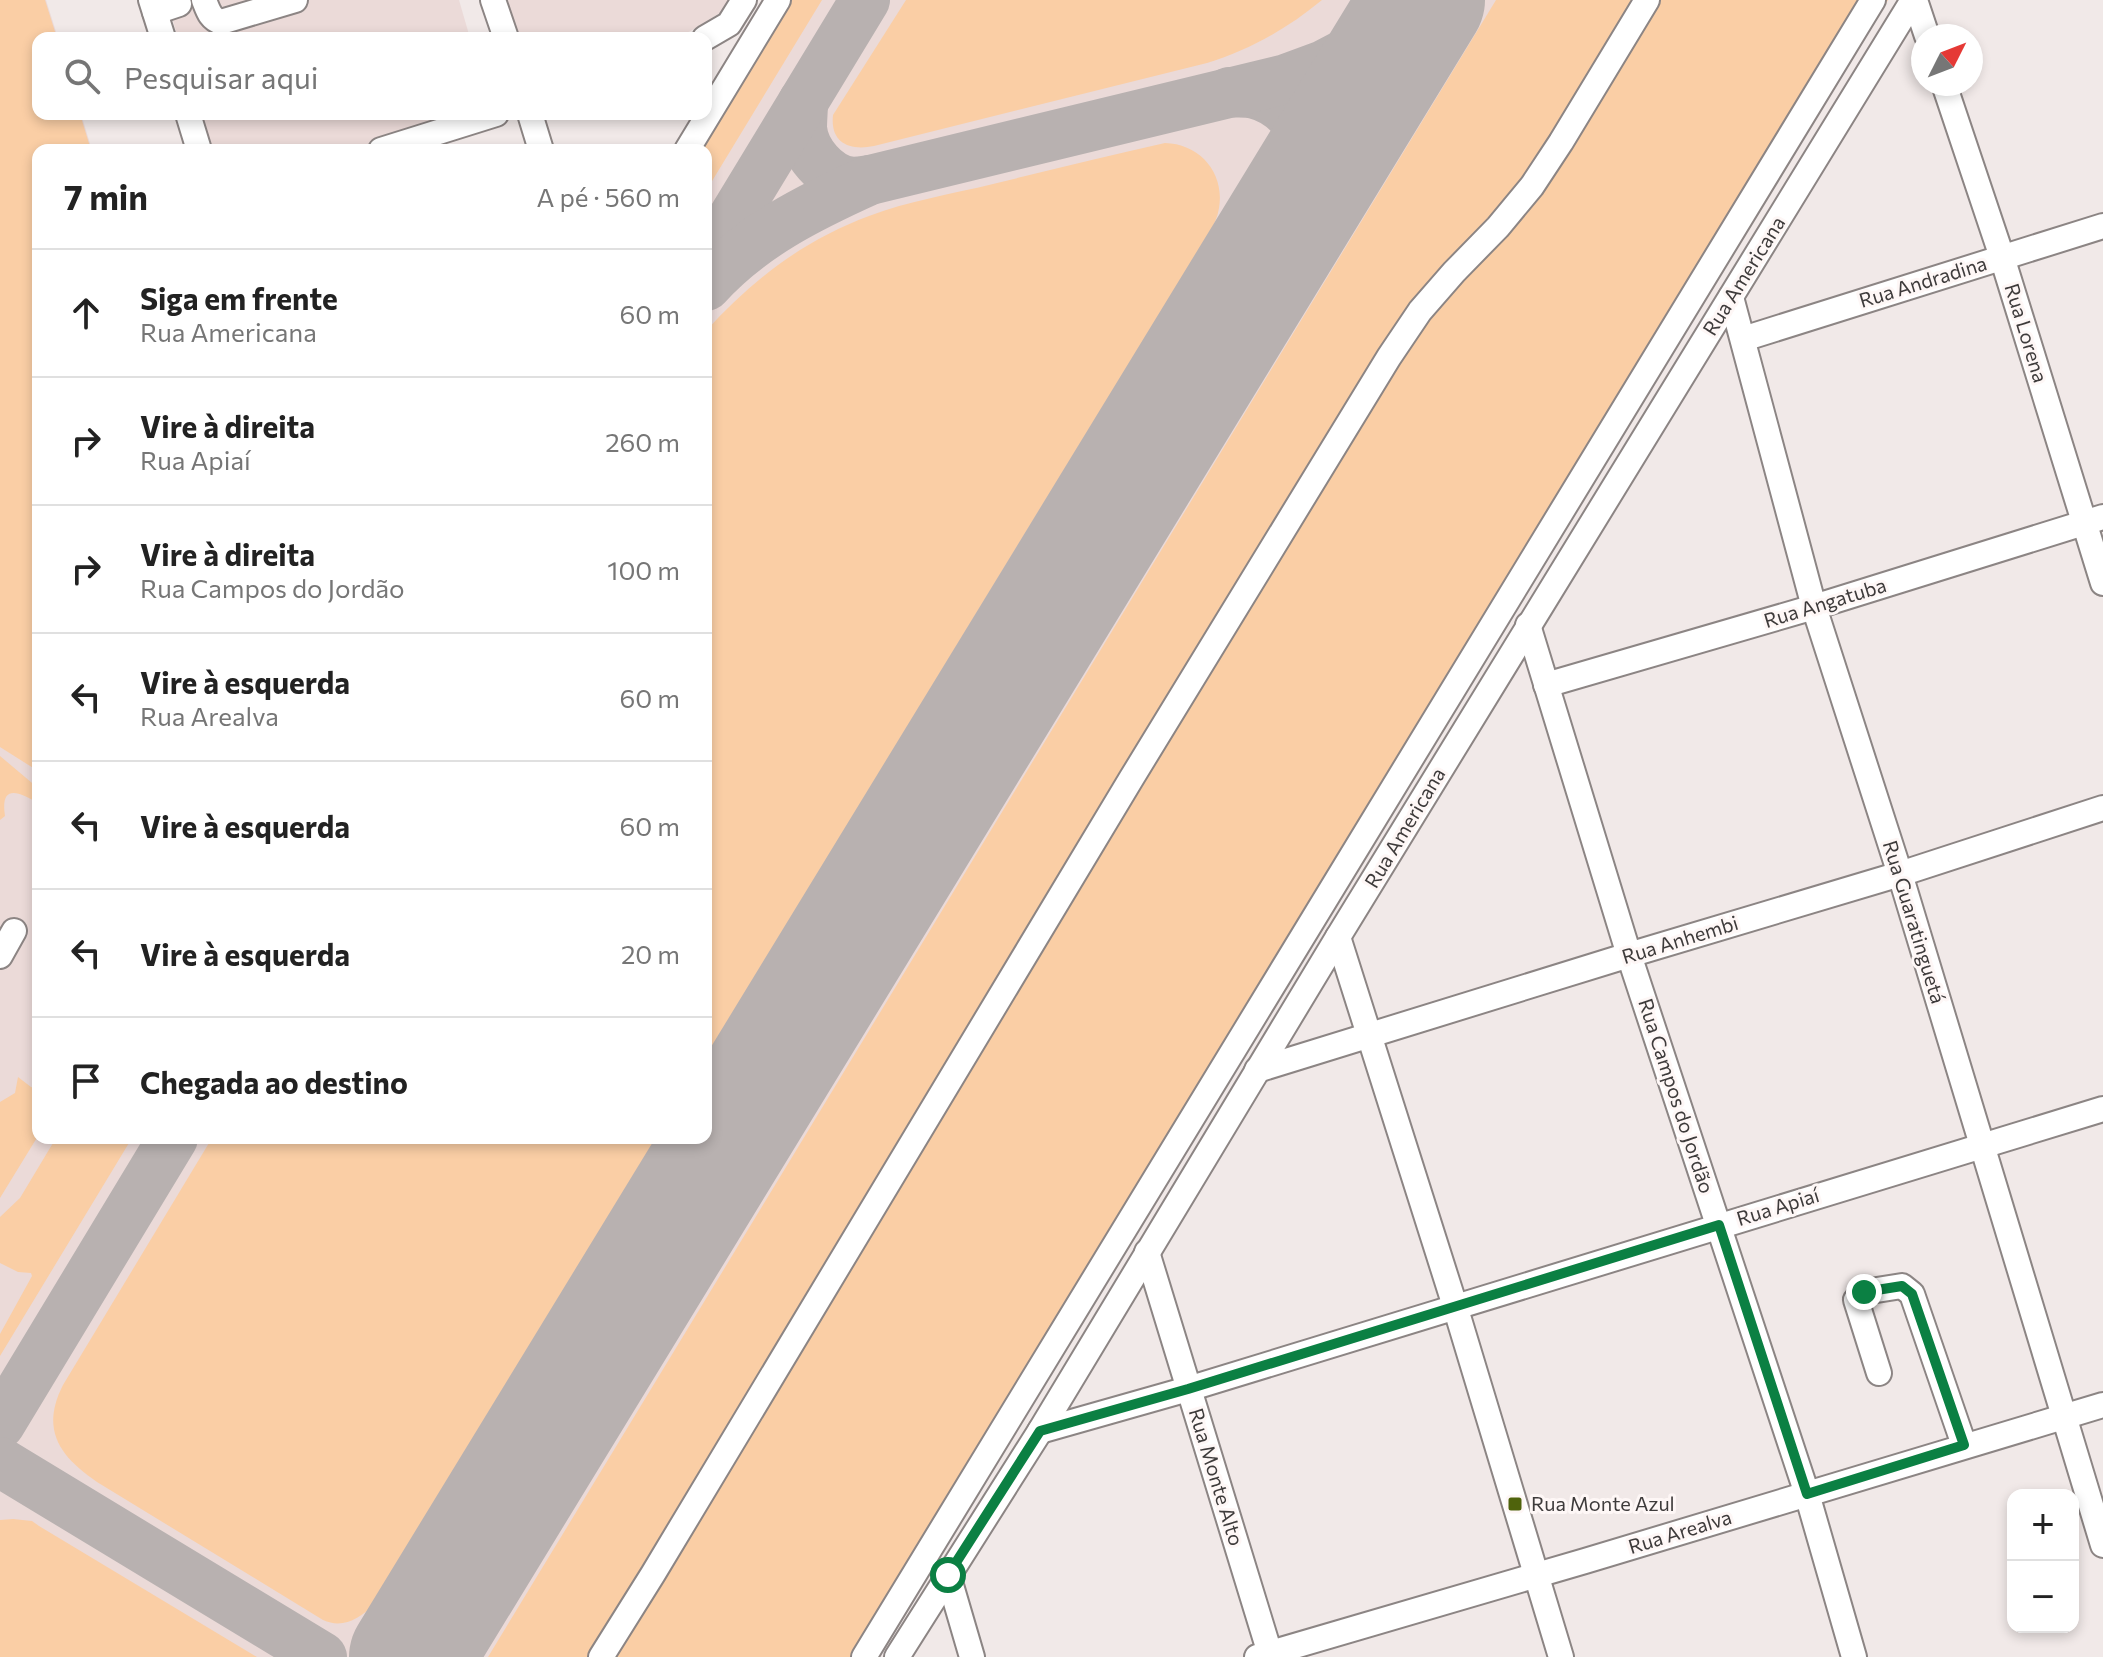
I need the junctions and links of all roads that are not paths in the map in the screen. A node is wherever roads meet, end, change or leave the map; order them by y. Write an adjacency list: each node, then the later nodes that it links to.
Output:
1 (204, 0): 2 (street)
2 (295, 0)
3 (493, 0): 13 (street)
4 (744, 0): 14 (street)
5 (778, 0): 16 (street)
6 (1647, 0): 58 (street)
7 (1873, 0): 59 (street)
8 (1914, 0): 11 (street); 27 (street, Rua Americana)
9 (179, 4): 10 (street)
10 (153, 6): 12 (street)
11 (1923, 24)
12 (161, 32)
13 (504, 32)
14 (712, 34)
15 (1948, 96): 26 (street, Rua Lorena)
16 (712, 109)
17 (190, 120): 21 (street)
18 (477, 120): 22 (street)
19 (532, 120): 23 (street)
20 (705, 120): 24 (street)
21 (197, 144)
22 (400, 144)
23 (539, 144)
24 (691, 144)
25 (2103, 226): 26 (street, Rua Andradina)
26 (2002, 257): 28 (street, Rua Andradina); 29 (street, Rua Lorena)
27 (1731, 297): 28 (street, Rua Guaratinguetá); 32 (street, Rua Americana)
28 (1743, 339): 31 (street, Rua Guaratinguetá)
29 (2094, 520): 30 (street, Rua Lorena); 31 (street, Rua Angatuba)
30 (2103, 583)
31 (1814, 607): 33 (street, Rua Angatuba); 35 (street, Rua Guaratinguetá)
32 (1528, 625): 33 (street, Rua Campos do Jordão); 37 (street, Rua Americana)
33 (1546, 685): 38 (street, Rua Campos do Jordão)
34 (2103, 808): 35 (street, Rua Anhembi)
35 (1900, 874): 38 (street, Rua Anhembi); 43 (street, Rua Guaratinguetá)
36 (14, 931): 39 (street)
37 (1338, 937): 40 (street); 41 (street, Rua Americana)
38 (1629, 955): 40 (street, Rua Anhembi); 44 (street, Rua Campos do Jordão)
39 (0, 956)
40 (1369, 1036): 41 (street, Rua Anhembi); 46 (street)
41 (1257, 1070): 45 (street, Rua Americana)
42 (2103, 1109): 43 (street, Rua Apiaí)
43 (1981, 1146): 44 (street, Rua Apiaí); 50 (street, Rua Guaratinguetá)
44 (1719, 1225): 46 (street, Rua Apiaí); 53 (street, Rua Campos do Jordão)
45 (1147, 1252): 48 (street, Rua Monte Alto); 51 (street, Rua Americana)
46 (1455, 1306): 48 (street, Rua Apiaí); 56 (street)
47 (1879, 1373): 52 (street)
48 (1188, 1389): 51 (street, Rua Apiaí); 57 (street, Rua Monte Alto)
49 (2103, 1405): 50 (street, Rua Arealva)
50 (2063, 1417): 52 (street, Rua Arealva); 54 (street, Rua Guaratinguetá)
51 (1040, 1431): 55 (street, Rua Americana)
52 (1964, 1445): 53 (street, Rua Arealva)
53 (1807, 1494): 56 (street, Rua Arealva); 63 (street, Rua Campos do Jordão)
54 (2103, 1545)
55 (948, 1575): 60 (street, Rua Americana); 61 (street)
56 (1537, 1575): 57 (street, Rua Arealva); 62 (street)
57 (1266, 1656)
58 (601, 1657)
59 (864, 1657)
60 (897, 1657)
61 (972, 1657)
62 (1561, 1657)
63 (1854, 1657)

